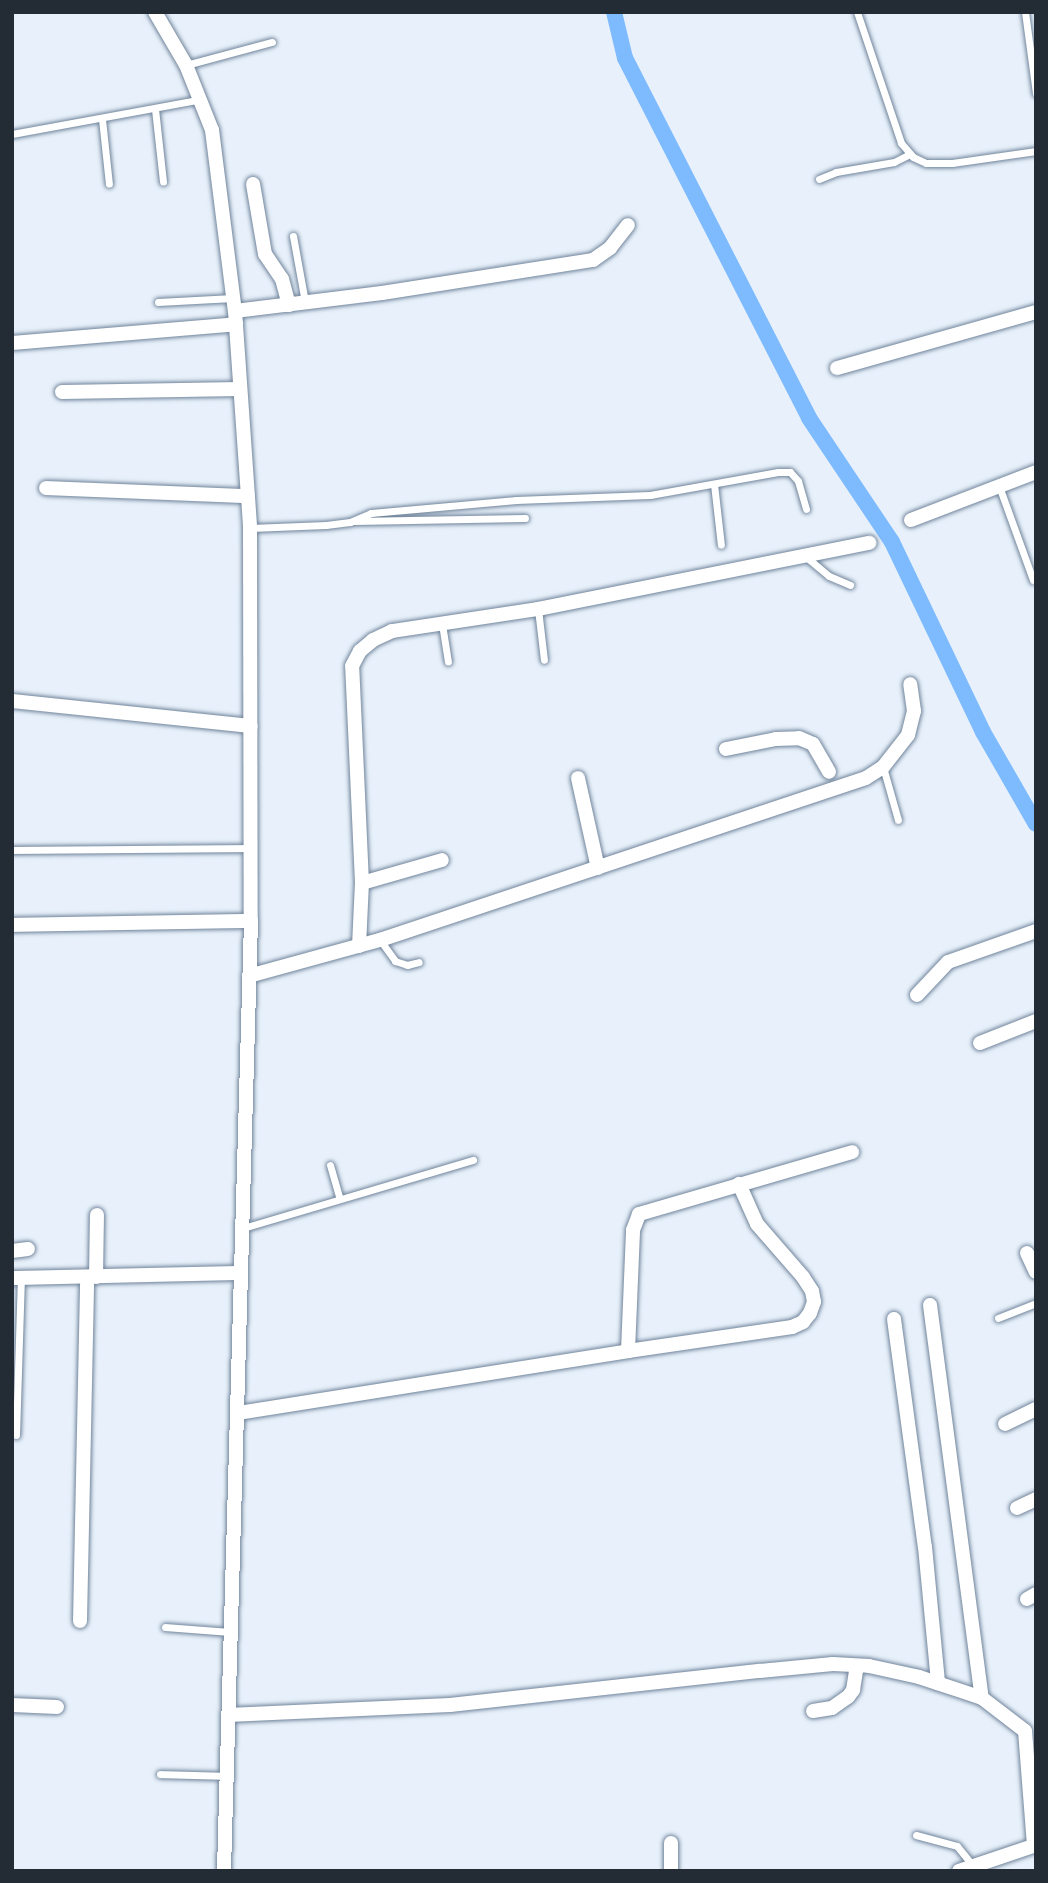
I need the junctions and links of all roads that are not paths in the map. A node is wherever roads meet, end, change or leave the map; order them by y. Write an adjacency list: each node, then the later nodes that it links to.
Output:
1 (155, 12): 5 (street)
2 (857, 12): 12 (lane)
3 (1025, 12): 6 (lane)
4 (272, 42): 5 (lane)
5 (187, 65): 7 (street)
6 (1036, 93)
7 (202, 99): 8 (lane); 22 (street)
8 (155, 109): 9 (lane); 14 (lane)
9 (102, 119): 10 (lane); 15 (lane)
10 (12, 134)
11 (1036, 151): 12 (lane)
12 (910, 154): 13 (lane)
13 (819, 179)
14 (163, 182)
15 (109, 184)
16 (253, 184): 21 (street)
17 (628, 225): 20 (street)
18 (293, 236): 20 (lane)
19 (158, 302): 22 (lane)
20 (305, 302): 21 (street)
21 (289, 304): 22 (street)
22 (235, 311): 24 (street); 26 (street)
23 (1036, 312): 25 (street)
24 (12, 343)
25 (837, 368)
26 (240, 389): 27 (street); 32 (street)
27 (62, 392)
28 (1036, 472): 30 (street)
29 (714, 484): 33 (lane); 36 (lane); 39 (lane)
30 (999, 486): 35 (street); 41 (lane)
31 (46, 488): 32 (street)
32 (248, 496): 37 (street)
33 (806, 509)
34 (524, 519): 36 (lane)
35 (911, 520)
36 (350, 522): 37 (lane)
37 (250, 528): 49 (street)
38 (869, 543): 40 (street)
39 (721, 545)
40 (804, 556): 42 (lane); 43 (street)
41 (1033, 580)
42 (850, 585)
43 (538, 609): 44 (street); 45 (lane)
44 (442, 623): 46 (lane); 59 (street)
45 (544, 660)
46 (448, 663)
47 (910, 684): 51 (street)
48 (12, 701): 49 (street)
49 (251, 726): 55 (street)
50 (726, 749): 53 (street)
51 (883, 766): 53 (street); 54 (lane)
52 (578, 778): 58 (street)
53 (831, 782): 58 (street)
54 (898, 820)
55 (252, 848): 56 (lane); 60 (street)
56 (12, 850)
57 (442, 860): 59 (street)
58 (598, 868): 63 (street)
59 (362, 883): 64 (street)
60 (251, 921): 61 (street); 66 (street)
61 (12, 925)
62 (1036, 931): 67 (street)
63 (380, 940): 64 (street); 65 (lane)
64 (359, 946): 66 (street)
65 (419, 962)
66 (249, 976): 76 (street)
67 (917, 995)
68 (1036, 1021): 69 (street)
69 (980, 1043)
70 (852, 1152): 73 (street)
71 (473, 1160): 74 (lane)
72 (330, 1165): 74 (lane)
73 (739, 1184): 88 (street); 88 (street)
74 (340, 1199): 76 (lane)
75 (97, 1215): 83 (street)
76 (242, 1228): 81 (street)
77 (28, 1249): 78 (street)
78 (12, 1251)
79 (1027, 1253): 80 (street)
80 (1036, 1272)
81 (240, 1273): 83 (street); 90 (street)
82 (16, 1277): 83 (street); 92 (lane)
83 (92, 1277): 95 (street)
84 (1036, 1303): 86 (lane)
85 (930, 1305): 100 (street)
86 (998, 1318)
87 (894, 1319): 99 (street)
88 (628, 1350): 90 (street)
89 (1036, 1409): 91 (street)
90 (238, 1413): 97 (street)
91 (1005, 1424)
92 (16, 1435)
93 (1036, 1499): 94 (street)
94 (1017, 1508)
95 (80, 1621)
96 (165, 1627): 97 (lane)
97 (231, 1632): 104 (street)
98 (858, 1666): 99 (street); 103 (street); 104 (street)
99 (938, 1683): 100 (street)
100 (982, 1698): 105 (street)
101 (12, 1705): 102 (street)
102 (57, 1707)
103 (813, 1711)
104 (228, 1715): 107 (street)
105 (1031, 1732): 110 (street)
106 (160, 1774): 107 (lane)
107 (227, 1776): 112 (street)
108 (916, 1835): 111 (lane)
109 (671, 1843): 113 (street)
110 (1035, 1845): 111 (street)
111 (966, 1868)
112 (224, 1871)
113 (671, 1871)

